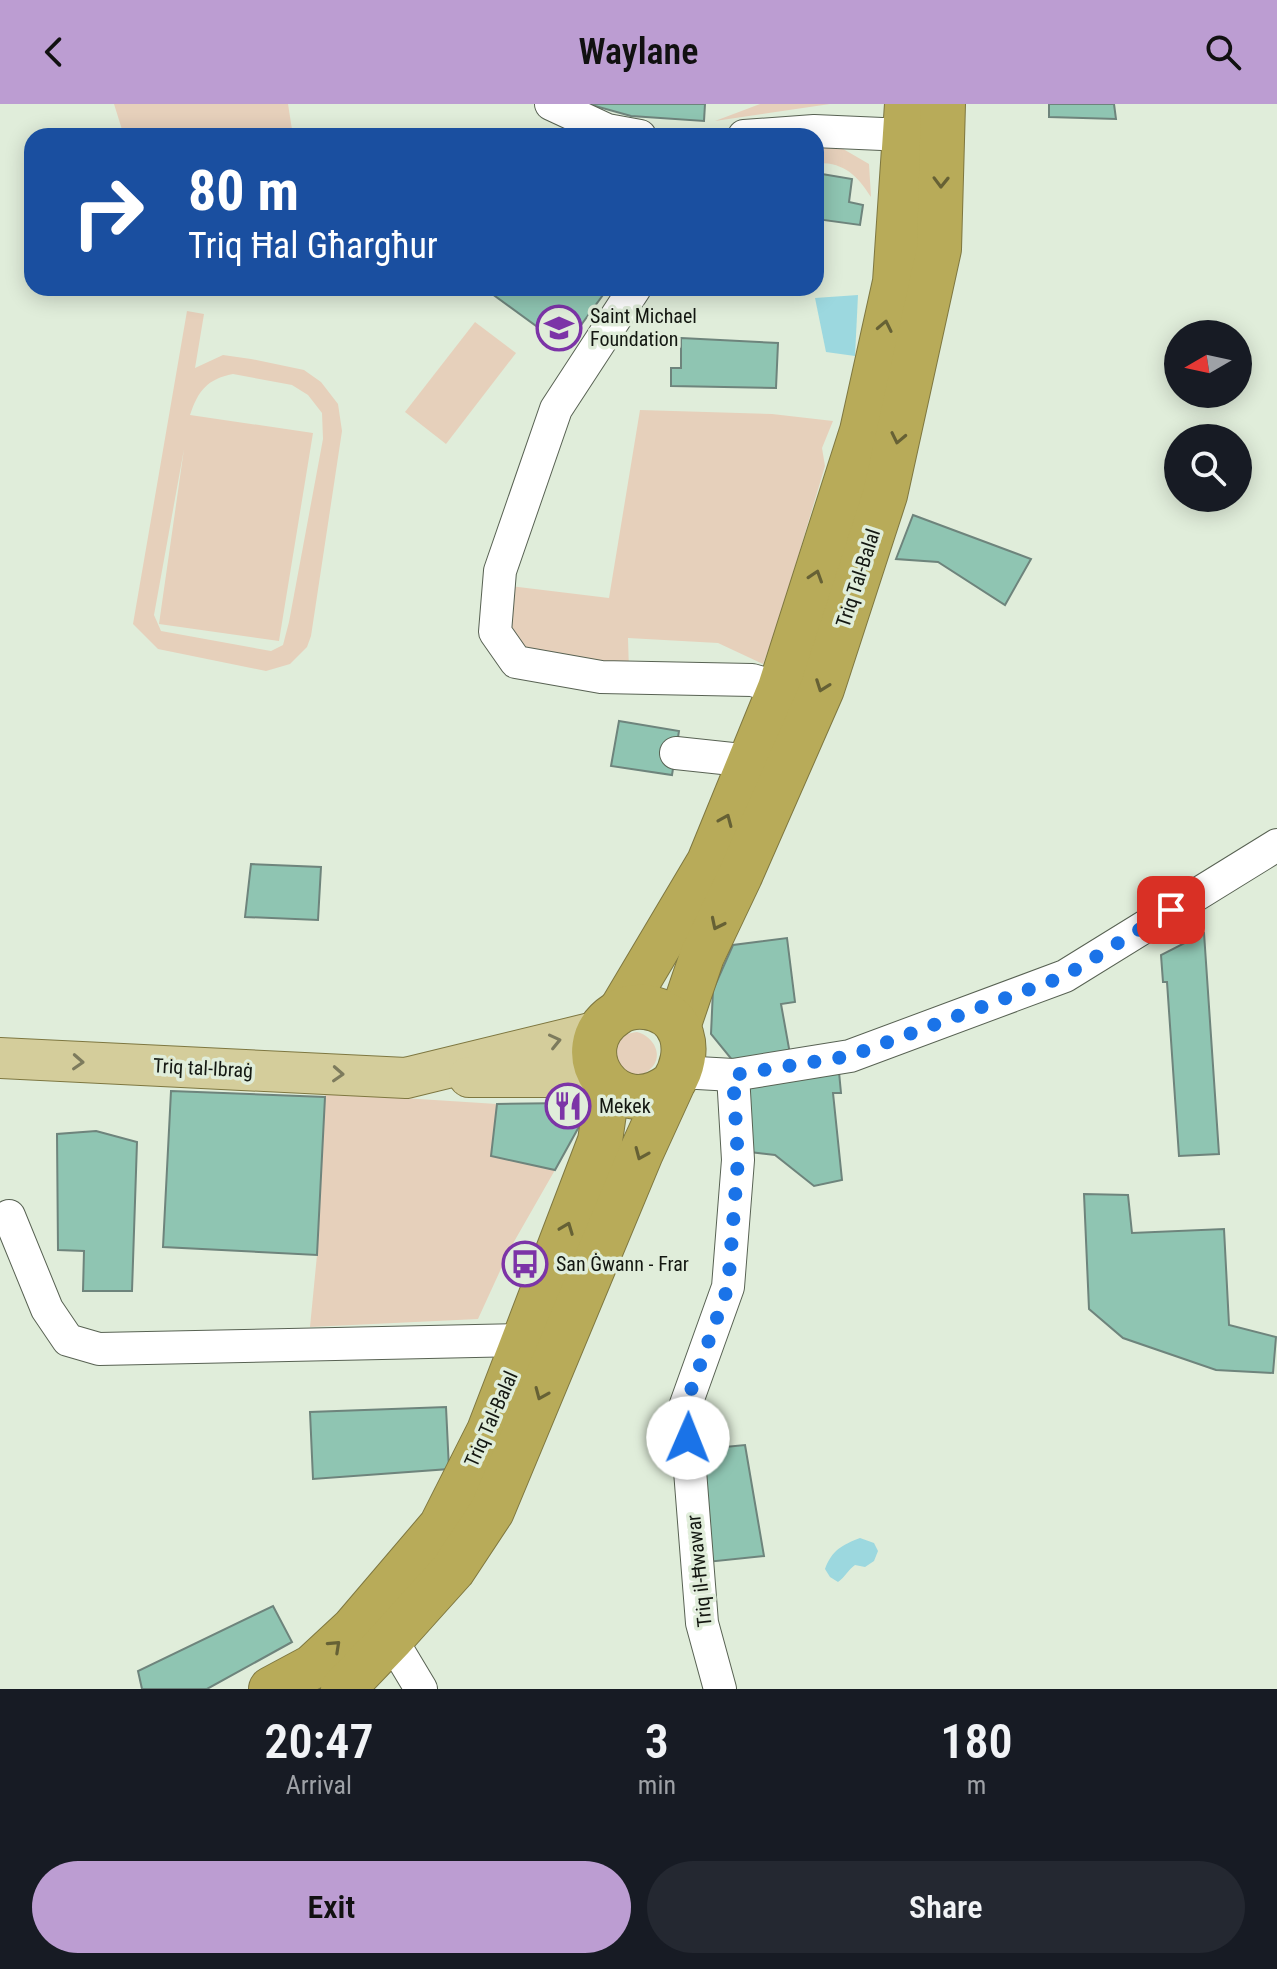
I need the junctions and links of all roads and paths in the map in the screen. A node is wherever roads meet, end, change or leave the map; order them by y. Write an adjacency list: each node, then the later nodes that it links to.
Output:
1 (551, 104): 4 (street)
2 (943, 104): 12 (highway, Triq Tal-Balal, one-way to 12)
3 (906, 119): 5 (street); 7 (highway, Triq Tal-Balal, one-way to 3)
4 (603, 128)
5 (824, 130)
6 (630, 296): 7 (street)
7 (780, 688): 9 (highway, Triq Tal-Balal)
8 (676, 753): 9 (street)
9 (751, 761): 11 (highway, Triq Tal-Balal, one-way to 9)
10 (1277, 845): 14 (street)
11 (610, 1020): 12 (highway); 16 (main road, Triq tal-Ibraġ, one-way to 11); 17 (highway, Triq Tal-Balal)
12 (678, 1027): 15 (highway, Triq Tal-Balal)
13 (0, 1058): 16 (main road, Triq tal-Ibraġ, one-way to 16)
14 (733, 1075): 15 (street); 24 (street, Triq il-Ħwawar)
15 (677, 1077): 17 (highway); 20 (highway, Triq Tal-Balal, one-way to 20)
16 (406, 1078): 17 (main road, Triq tal-Ibraġ)
17 (605, 1081): 19 (highway, Triq Tal-Balal, one-way to 17)
18 (9, 1216): 19 (street)
19 (524, 1340): 21 (highway, Triq Tal-Balal, one-way to 19)
20 (391, 1639): 22 (highway, Triq Tal-Balal); 23 (street)
21 (271, 1689)
22 (343, 1689)
23 (421, 1689)
24 (720, 1689)

